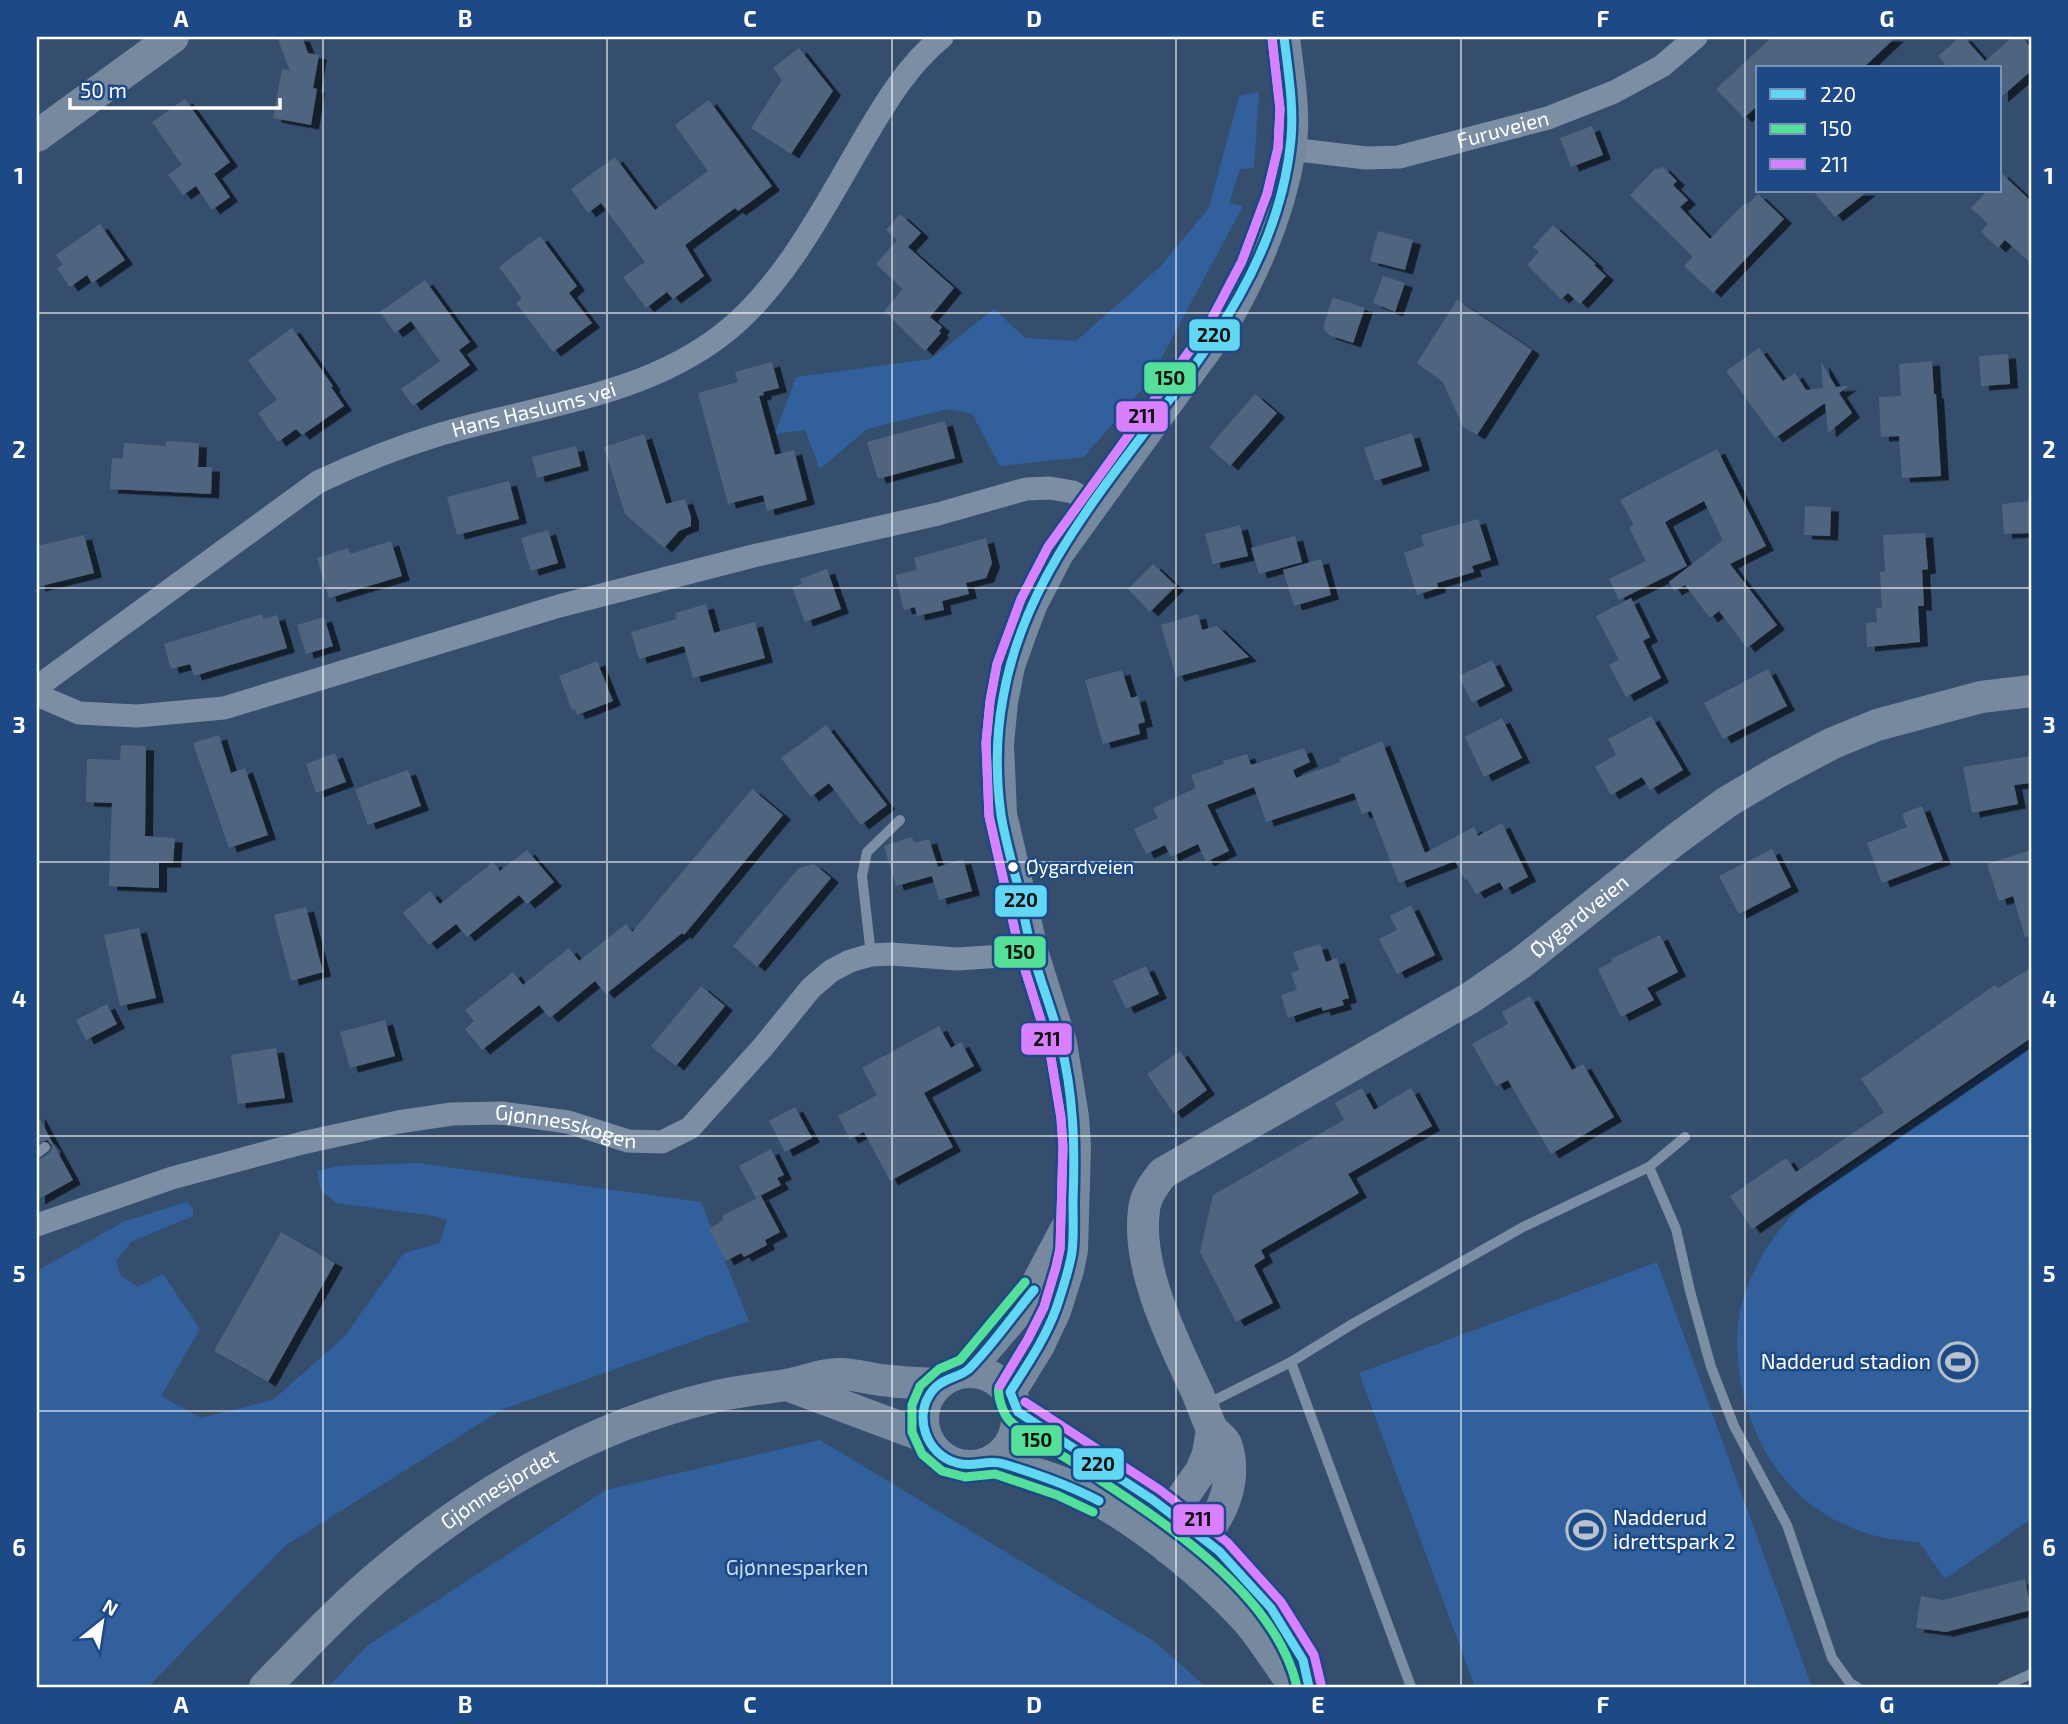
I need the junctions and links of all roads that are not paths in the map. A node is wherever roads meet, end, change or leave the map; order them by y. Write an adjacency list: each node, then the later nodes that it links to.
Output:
1 (173, 37): 5 (main road)
2 (942, 37): 8 (street, Hans Haslums vei)
3 (1284, 37): 6 (main road)
4 (1696, 37): 6 (street, Furuveien)
5 (37, 136)
6 (1290, 149): 7 (main road)
7 (1092, 504): 10 (street); 12 (main road)
8 (37, 687)
9 (2031, 691): 23 (main road, Øygardveien)
10 (37, 695)
11 (900, 820): 13 (lane)
12 (1033, 954): 13 (street, Gjønnesskogen); 16 (main road)
13 (871, 955): 17 (street, Gjønnesskogen)
14 (1685, 1138): 15 (lane)
15 (1649, 1167): 18 (lane); 34 (lane)
16 (1071, 1218): 19 (main road); 22 (main road)
17 (37, 1225)
18 (1291, 1362): 23 (lane); 33 (lane)
19 (967, 1371): 20 (main road); 22 (main road)
20 (938, 1384): 21 (main road, Gjønnesjordet); 24 (main road)
21 (787, 1385): 24 (main road, Gjønnesjordet); 30 (main road, Gjønnesjordet)
22 (1014, 1402): 25 (main road); 26 (main road)
23 (1208, 1418): 26 (main road); 27 (main road, Øygardveien)
24 (926, 1437): 25 (main road)
25 (993, 1461): 28 (main road)
26 (1171, 1514): 27 (main road); 28 (main road)
27 (1202, 1537): 28 (main road); 32 (main road)
28 (1168, 1548): 31 (main road)
29 (2031, 1674): 35 (lane)
30 (265, 1687)
31 (1296, 1687)
32 (1309, 1687)
33 (1411, 1687)
34 (1857, 1687)
35 (2002, 1687)

